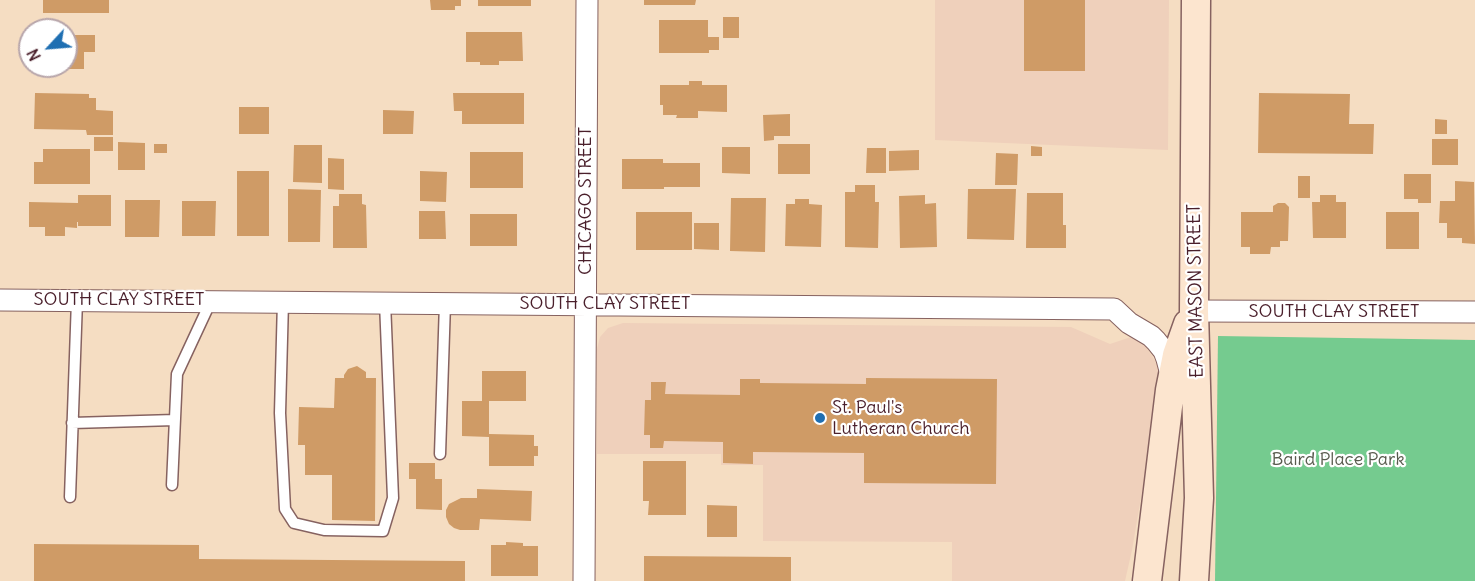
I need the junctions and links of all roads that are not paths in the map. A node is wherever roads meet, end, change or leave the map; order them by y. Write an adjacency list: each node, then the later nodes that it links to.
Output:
1 (587, 0): 9 (street, CHICAGO STREET)
2 (1196, 0): 10 (main road, EAST MASON STREET)
3 (0, 300): 4 (street, SOUTH CLAY STREET)
4 (76, 300): 5 (street, SOUTH CLAY STREET); 14 (lane)
5 (211, 301): 6 (street, SOUTH CLAY STREET); 13 (lane)
6 (283, 302): 7 (street, SOUTH CLAY STREET); 7 (lane)
7 (385, 302): 8 (street, SOUTH CLAY STREET)
8 (445, 303): 9 (street, SOUTH CLAY STREET); 15 (lane)
9 (585, 304): 12 (street, SOUTH CLAY STREET); 18 (street, CHICAGO STREET)
10 (1194, 311): 11 (street, SOUTH CLAY STREET); 12 (main road); 20 (main road, EAST MASON STREET)
11 (1475, 312)
12 (1172, 380): 19 (main road)
13 (175, 420): 14 (lane); 16 (lane)
14 (72, 423): 17 (lane)
15 (440, 454)
16 (172, 485)
17 (70, 497)
18 (584, 581)
19 (1147, 581)
20 (1194, 581)

